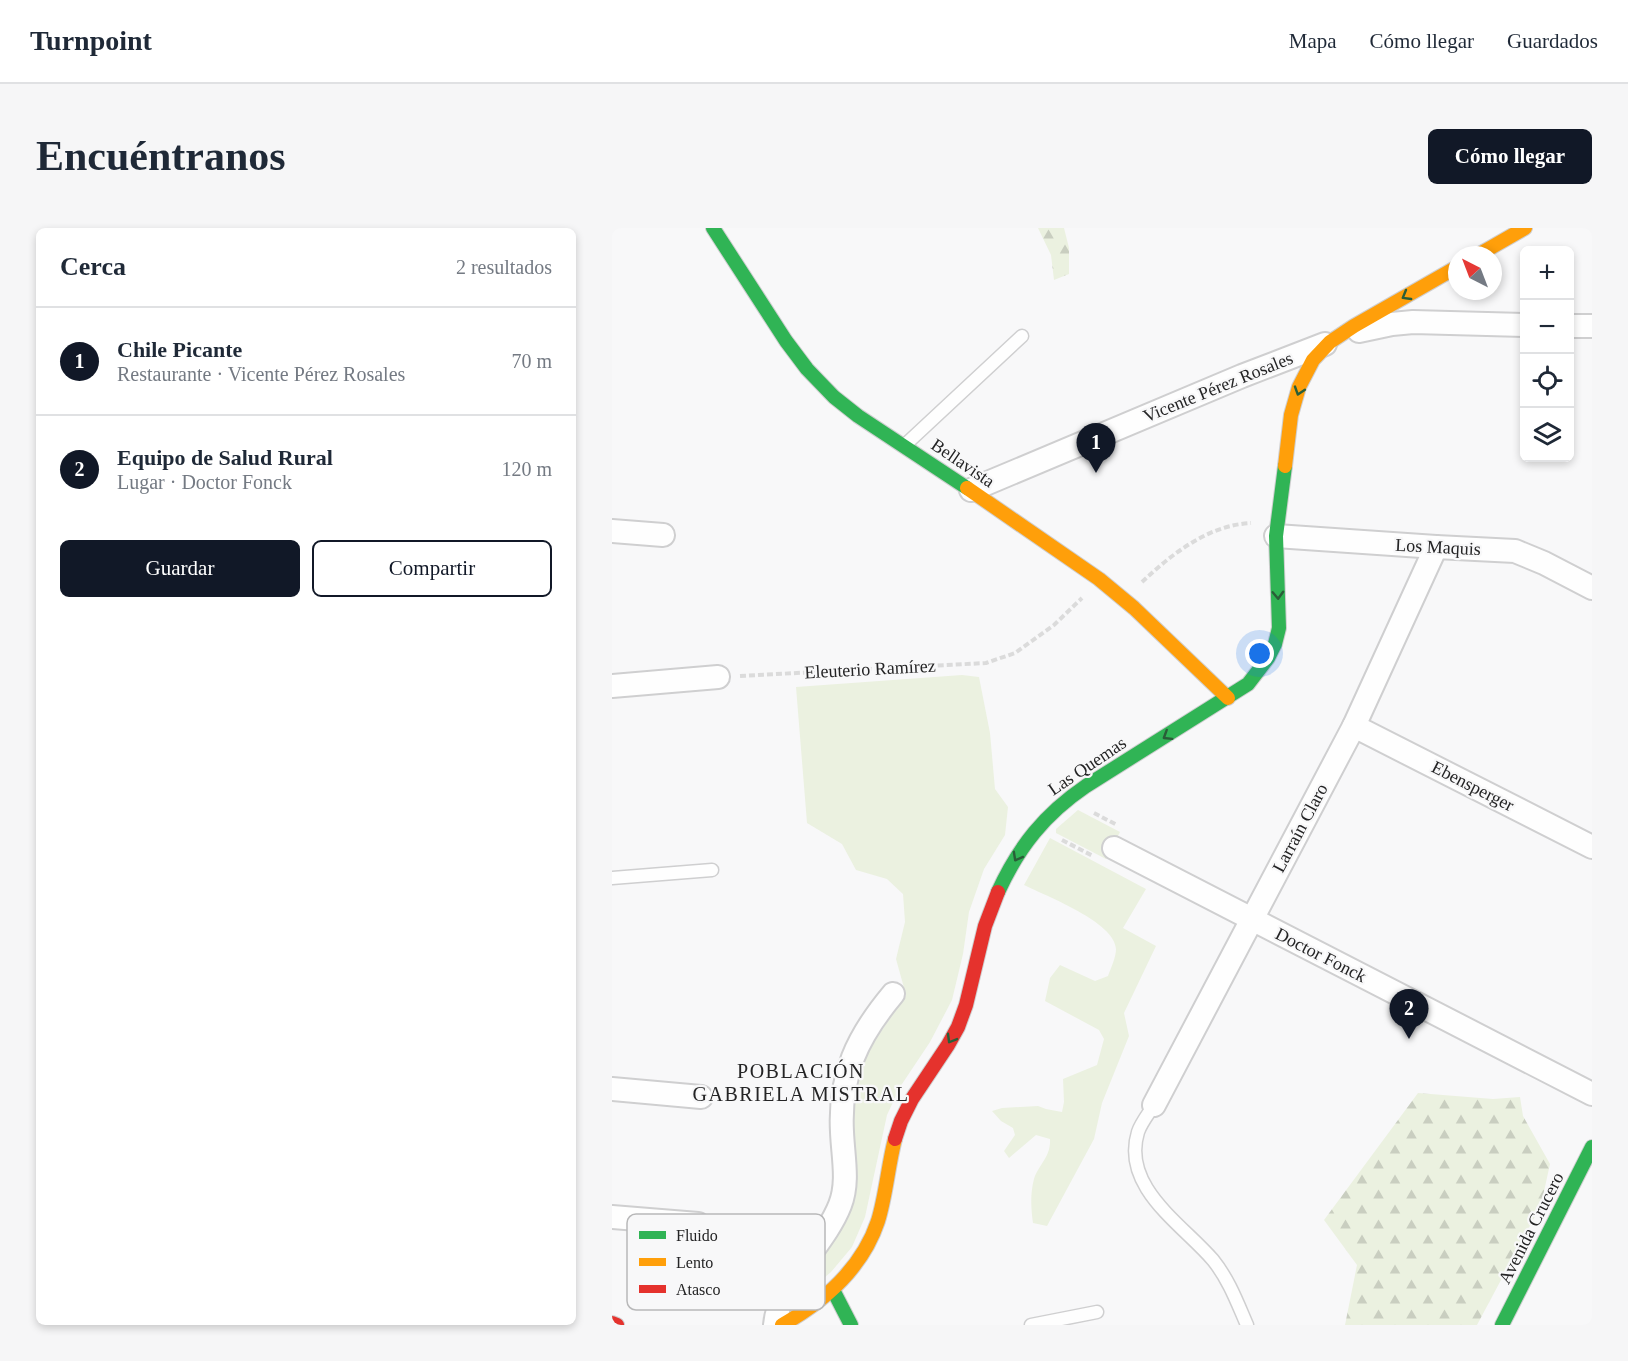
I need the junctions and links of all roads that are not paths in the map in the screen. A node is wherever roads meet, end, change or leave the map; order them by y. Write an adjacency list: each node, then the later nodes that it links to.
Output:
1 (713, 228): 10 (main road, Bellavista)
2 (1526, 228): 3 (main road)
3 (1494, 246)
4 (1448, 272): 9 (main road, Vicente Pérez Rosales, one-way to 9)
5 (1520, 325): 9 (street)
6 (1574, 326): 7 (street)
7 (1592, 326)
8 (1022, 336): 10 (lane)
9 (1330, 342): 11 (street, Vicente Pérez Rosales); 12 (main road, Las Quemas, one-way to 12)
10 (904, 446): 11 (main road, Bellavista)
11 (971, 490): 19 (main road, Bellavista)
12 (1277, 529): 15 (street, Los Maquis); 19 (main road, Las Quemas, one-way to 19)
13 (612, 531): 14 (street)
14 (663, 535)
15 (1436, 547): 16 (street, Los Maquis); 20 (street, Larraín Claro)
16 (1592, 588)
17 (718, 677): 18 (street)
18 (612, 686)
19 (1228, 698): 35 (main road, Las Quemas, one-way to 35)
20 (1354, 726): 22 (street, Ebensperger); 25 (street, Larraín Claro)
21 (1111, 845): 25 (street, Doctor Fonck)
22 (1592, 847)
23 (712, 870): 24 (lane)
24 (612, 878)
25 (1251, 919): 28 (street, Doctor Fonck); 30 (street, Larraín Claro)
26 (893, 994): 34 (street)
27 (612, 1089): 29 (street)
28 (1592, 1094)
29 (701, 1097)
30 (1154, 1105): 46 (lane)
31 (1592, 1147): 47 (main road, Avenida Crucero)
32 (612, 1217): 33 (street)
33 (627, 1218)
34 (825, 1231)
35 (832, 1290): 36 (main road, Las Quemas); 44 (main road)
36 (825, 1295)
37 (778, 1310): 42 (street)
38 (805, 1310): 43 (main road, Las Quemas)
39 (1097, 1312): 45 (lane)
40 (612, 1323): 41 (main road)
41 (617, 1325)
42 (774, 1325)
43 (782, 1325)
44 (851, 1325)
45 (1031, 1325)
46 (1246, 1325)
47 (1502, 1325)

